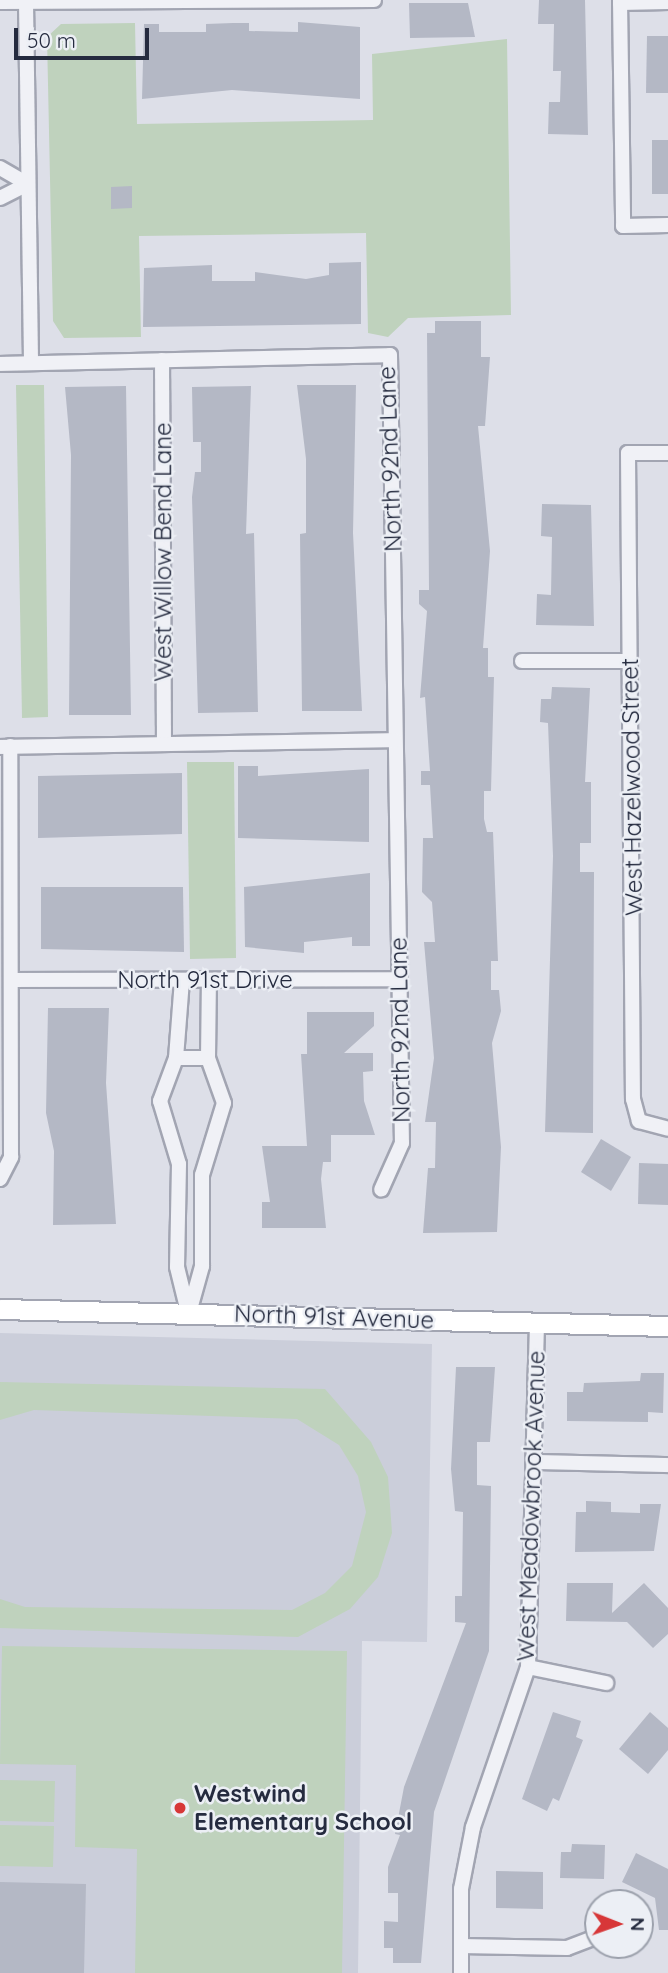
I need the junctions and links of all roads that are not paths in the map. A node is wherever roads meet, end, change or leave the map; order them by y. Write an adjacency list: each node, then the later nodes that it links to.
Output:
1 (374, 0): 4 (street)
2 (620, 1): 5 (street); 9 (street)
3 (0, 2): 4 (street)
4 (26, 2): 7 (street)
5 (668, 2)
6 (0, 168): 7 (street)
7 (28, 184): 8 (street); 11 (street)
8 (0, 198)
9 (668, 225)
10 (162, 360): 11 (street, North 92nd Lane); 16 (street, North 92nd Lane); 17 (street, West Willow Bend Lane)
11 (30, 363): 12 (street, North 92nd Lane)
12 (0, 364)
13 (668, 453): 14 (street, West Hazelwood Street)
14 (630, 660): 15 (street); 25 (street, West Hazelwood Street)
15 (522, 661)
16 (395, 740): 17 (street); 20 (street, North 92nd Lane)
17 (164, 744): 18 (street)
18 (5, 746): 21 (street)
19 (181, 979): 21 (street, North 91st Drive); 22 (street, North 91st Drive); 23 (street)
20 (399, 979): 22 (street, North 91st Drive); 27 (street, North 92nd Lane)
21 (11, 980): 26 (street)
22 (209, 980): 24 (street)
23 (176, 1058): 24 (street); 29 (street)
24 (208, 1058): 29 (street)
25 (668, 1129)
26 (0, 1179)
27 (381, 1190)
28 (0, 1309): 29 (main road, North 91st Avenue)
29 (189, 1314): 30 (main road, North 91st Avenue)
30 (537, 1323): 31 (main road, North 91st Avenue); 32 (street, West Meadowbrook Avenue)
31 (668, 1326)
32 (534, 1462): 33 (street); 34 (street, West Meadowbrook Avenue)
33 (668, 1465)
34 (528, 1667): 35 (street); 37 (street, West Meadowbrook Avenue)
35 (606, 1683)
36 (584, 1941): 37 (street)
37 (461, 1946): 38 (street, West Meadowbrook Avenue)
38 (461, 1973)

